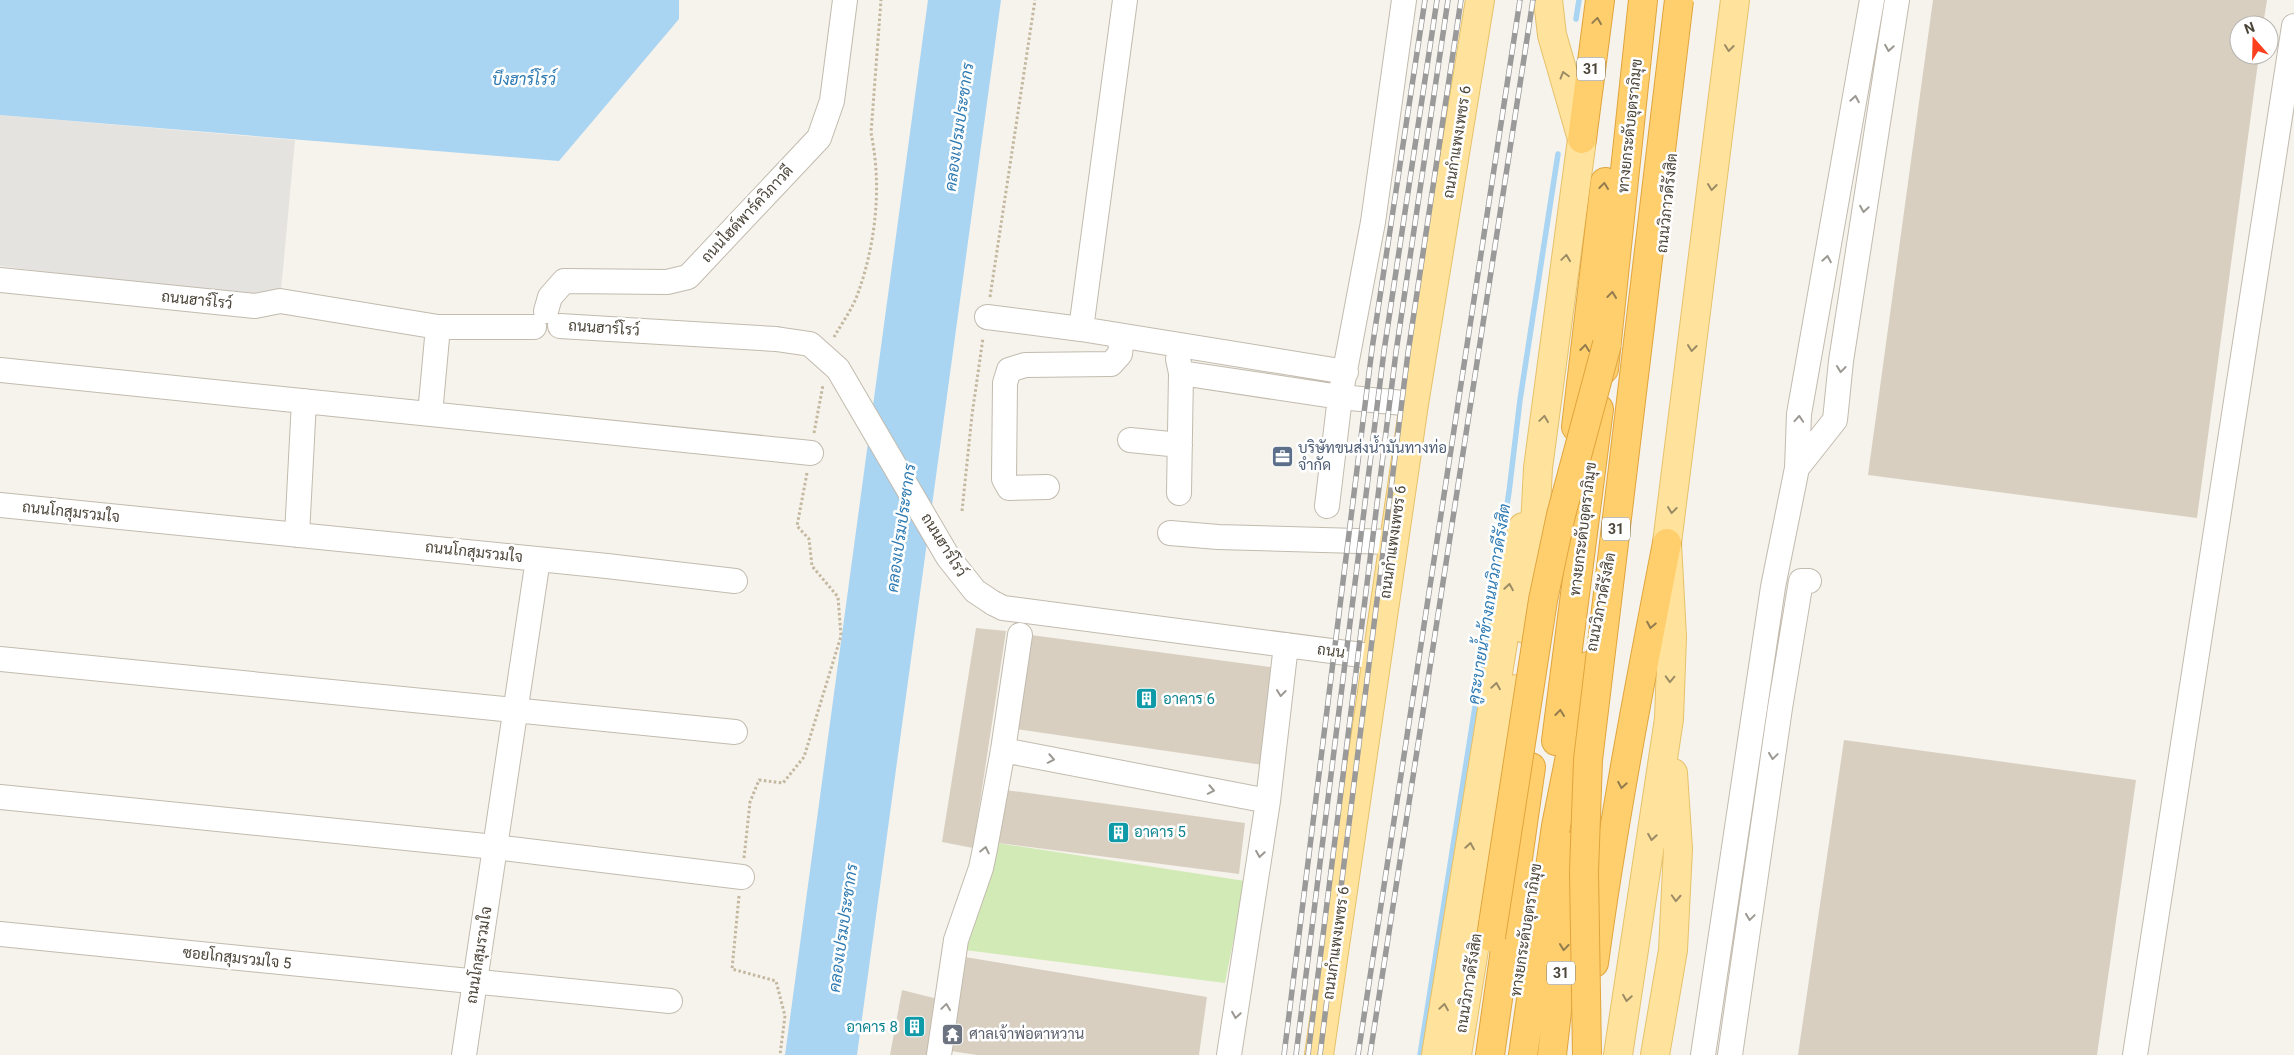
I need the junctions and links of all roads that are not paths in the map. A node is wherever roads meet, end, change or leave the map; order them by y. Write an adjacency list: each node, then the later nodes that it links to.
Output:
1 (845, 0): 18 (street, ถนนไฮด์พาร์ควิภาวดี)
2 (1125, 0): 20 (street)
3 (1404, 0): 25 (street)
4 (1480, 0): 29 (main road, ถนนกำแพงเพชร 6)
5 (1548, 0): 15 (main road, one-way to 5)
6 (1600, 0): 15 (highway, 31, one-way to 6)
7 (1626, 0): 72 (highway, ถนนวิภาวดีรังสิต / 31, one-way to 7)
8 (1643, 0): 22 (highway, ทางยกระดับอุตราภิมุข / 31, one-way to 8)
9 (1678, 0): 57 (highway, 31, bridge)
10 (1689, 0): 74 (highway, ถนนวิภาวดีรังสิต / 31)
11 (1736, 0): 43 (main road, one-way to 43)
12 (1872, 0): 35 (street, one-way to 12)
13 (1897, 0): 35 (street, one-way to 35)
14 (2294, 26): 82 (street)
15 (1582, 139): 34 (main road, ถนนวิภาวดีรังสิต / 31, one-way to 15)
16 (0, 280): 19 (street, ถนนฮาร์โรว์)
17 (987, 317): 20 (street)
18 (547, 321): 19 (street, ถนนฮาร์โรว์); 48 (street, ถนนฮาร์โรว์, bridge)
19 (430, 326): 30 (street)
20 (1081, 328): 21 (street)
21 (1122, 336): 23 (street); 36 (street)
22 (1607, 344): 71 (highway, bridge); 73 (highway, ทางยกระดับอุตราภิมุข / 31, one-way to 22, bridge)
23 (1181, 345): 25 (street); 26 (street)
24 (0, 370): 28 (street)
25 (1346, 372): 27 (street)
26 (1181, 373): 27 (street); 32 (street)
27 (1340, 397): 29 (street); 39 (street)
28 (304, 401): 30 (street); 41 (street)
29 (1414, 404): 42 (main road, ถนนกำแพงเพชร 6)
30 (422, 414): 33 (street)
31 (1130, 440): 32 (street)
32 (1180, 445): 37 (street)
33 (811, 453)
34 (1538, 468): 69 (main road, one-way to 34); 70 (main road, ถนนวิภาวดีรังสิต / 31)
35 (1797, 468): 51 (street)
36 (1047, 487)
37 (1179, 493)
38 (0, 505): 41 (street, ถนนโกสุมรวมใจ)
39 (1327, 506)
40 (1170, 533): 42 (street)
41 (297, 535): 44 (street, ถนนโกสุมรวมใจ)
42 (1393, 542): 49 (main road, ถนนกำแพงเพชร 6)
43 (1667, 543): 54 (main road, one-way to 54); 76 (highway, one-way to 76)
44 (538, 559): 45 (street); 53 (street, ถนนโกสุมรวมใจ)
45 (735, 581)
46 (1809, 581): 52 (street)
47 (1020, 635): 56 (street)
48 (1286, 644): 49 (street, ถนน); 59 (street, one-way to 59)
49 (1377, 656): 68 (main road, ถนนกำแพงเพชร 6)
50 (0, 659): 53 (street)
51 (1756, 704): 52 (street); 80 (street)
52 (1780, 708): 81 (street, one-way to 81)
53 (516, 710): 55 (street); 60 (street, ถนนโกสุมรวมใจ)
54 (1669, 720): 78 (main road, one-way to 78); 79 (main road, one-way to 79)
55 (734, 732)
56 (1003, 750): 59 (street, one-way to 59); 66 (street, one-way to 56)
57 (1588, 760): 75 (highway, 31, one-way to 75, bridge); 77 (highway, bridge)
58 (0, 797): 60 (street)
59 (1268, 801): 67 (street, one-way to 67)
60 (495, 847): 61 (street); 63 (street, ถนนโกสุมรวมใจ)
61 (742, 877)
62 (0, 934): 63 (street, ซอยโกสุมรวมใจ 5)
63 (475, 982): 64 (street, ซอยโกสุมรวมใจ 5); 65 (street, ถนนโกสุมรวมใจ)
64 (670, 1001)
65 (464, 1055)
66 (939, 1055)
67 (1229, 1055)
68 (1319, 1055)
69 (1436, 1055)
70 (1458, 1055)
71 (1472, 1055)
72 (1490, 1055)
73 (1507, 1055)
74 (1523, 1055)
75 (1552, 1055)
76 (1582, 1055)
77 (1587, 1055)
78 (1618, 1055)
79 (1655, 1055)
80 (1703, 1055)
81 (1730, 1055)
82 (2135, 1055)

